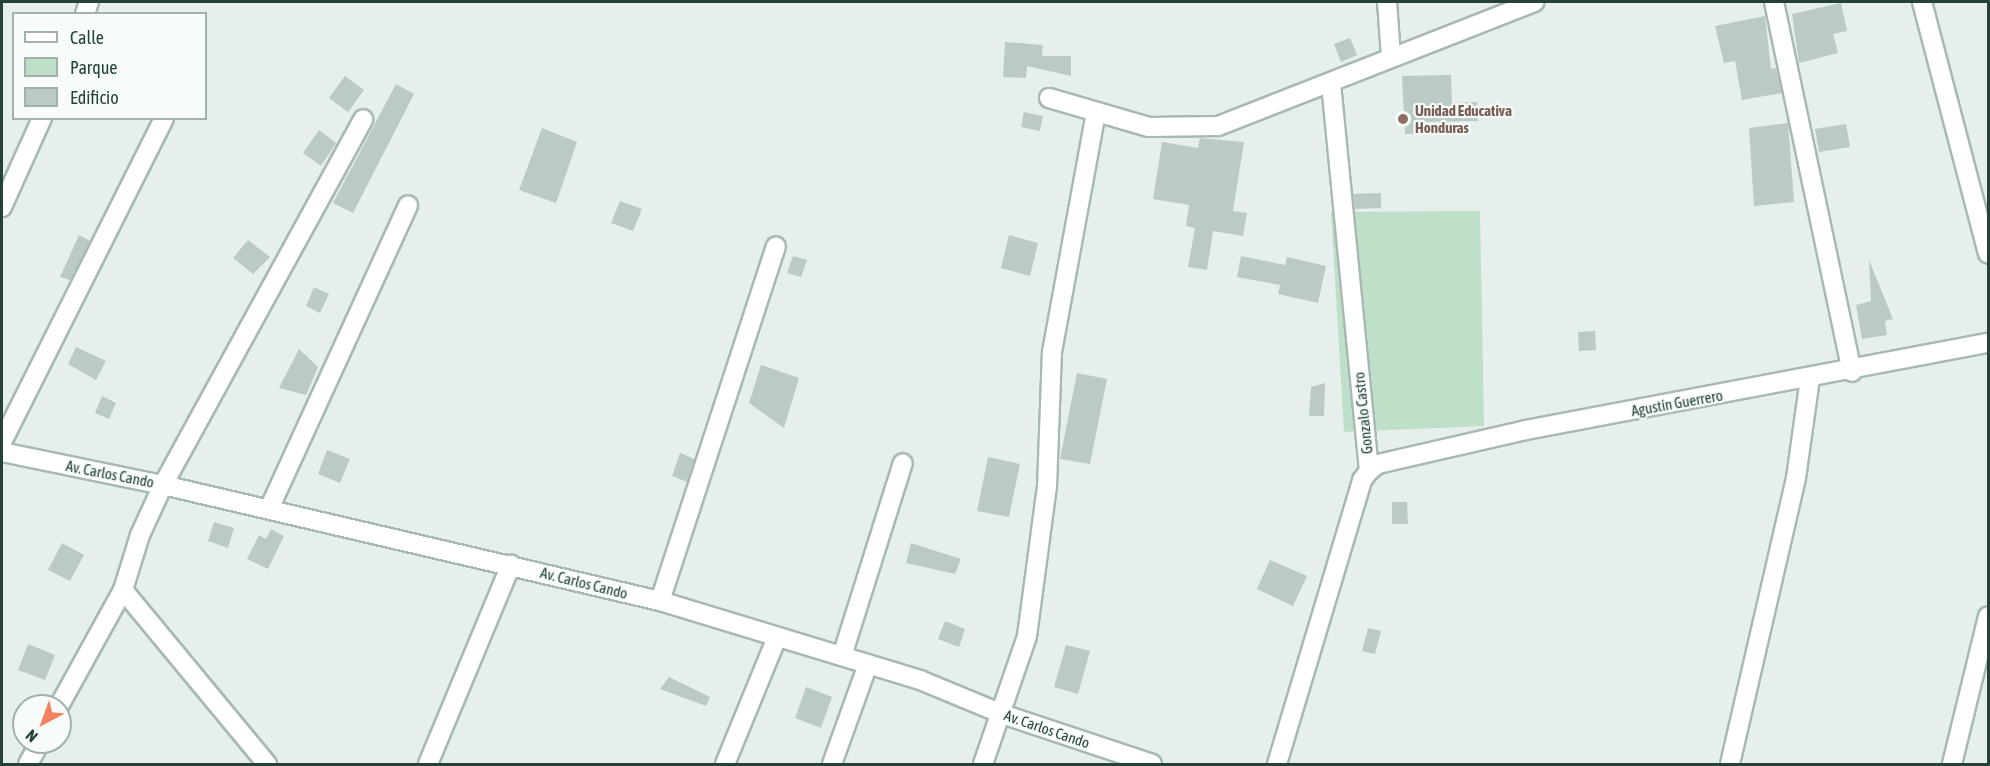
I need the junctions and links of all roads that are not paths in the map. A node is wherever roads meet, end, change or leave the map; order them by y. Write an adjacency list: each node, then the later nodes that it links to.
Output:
1 (1387, 2): 5 (street)
2 (1535, 2): 5 (street)
3 (1774, 2): 17 (street)
4 (1922, 2): 15 (street)
5 (1391, 57): 6 (street)
6 (1331, 83): 8 (street); 22 (street, Gonzalo Castro)
7 (1049, 98): 8 (street)
8 (1096, 113): 33 (street)
9 (363, 119): 23 (street)
10 (41, 120): 13 (street)
11 (163, 120): 19 (street)
12 (408, 205): 24 (street)
13 (2, 207)
14 (776, 247): 27 (street)
15 (1989, 254)
16 (1989, 343): 17 (street, Agustín Guerrero)
17 (1852, 372): 18 (street, Agustín Guerrero)
18 (1810, 379): 22 (street, Agustín Guerrero); 41 (street)
19 (2, 442)
20 (2, 452): 23 (street, Av. Carlos Cando)
21 (903, 464): 30 (street)
22 (1369, 471): 40 (street, Gonzalo Castro)
23 (164, 485): 24 (street, Av. Carlos Cando); 26 (street)
24 (269, 509): 25 (street, Av. Carlos Cando)
25 (511, 565): 27 (street, Av. Carlos Cando); 35 (street)
26 (123, 590): 32 (street); 34 (street)
27 (660, 601): 29 (street, Av. Carlos Cando)
28 (1989, 616): 42 (street)
29 (777, 637): 30 (street, Av. Carlos Cando); 36 (street)
30 (842, 656): 31 (street, Av. Carlos Cando)
31 (868, 664): 33 (street, Av. Carlos Cando); 37 (street)
32 (66, 694)
33 (1002, 714): 38 (street); 39 (street, Av. Carlos Cando)
34 (267, 765)
35 (428, 765)
36 (725, 765)
37 (832, 765)
38 (983, 765)
39 (1152, 765)
40 (1277, 765)
41 (1730, 765)
42 (1952, 765)

